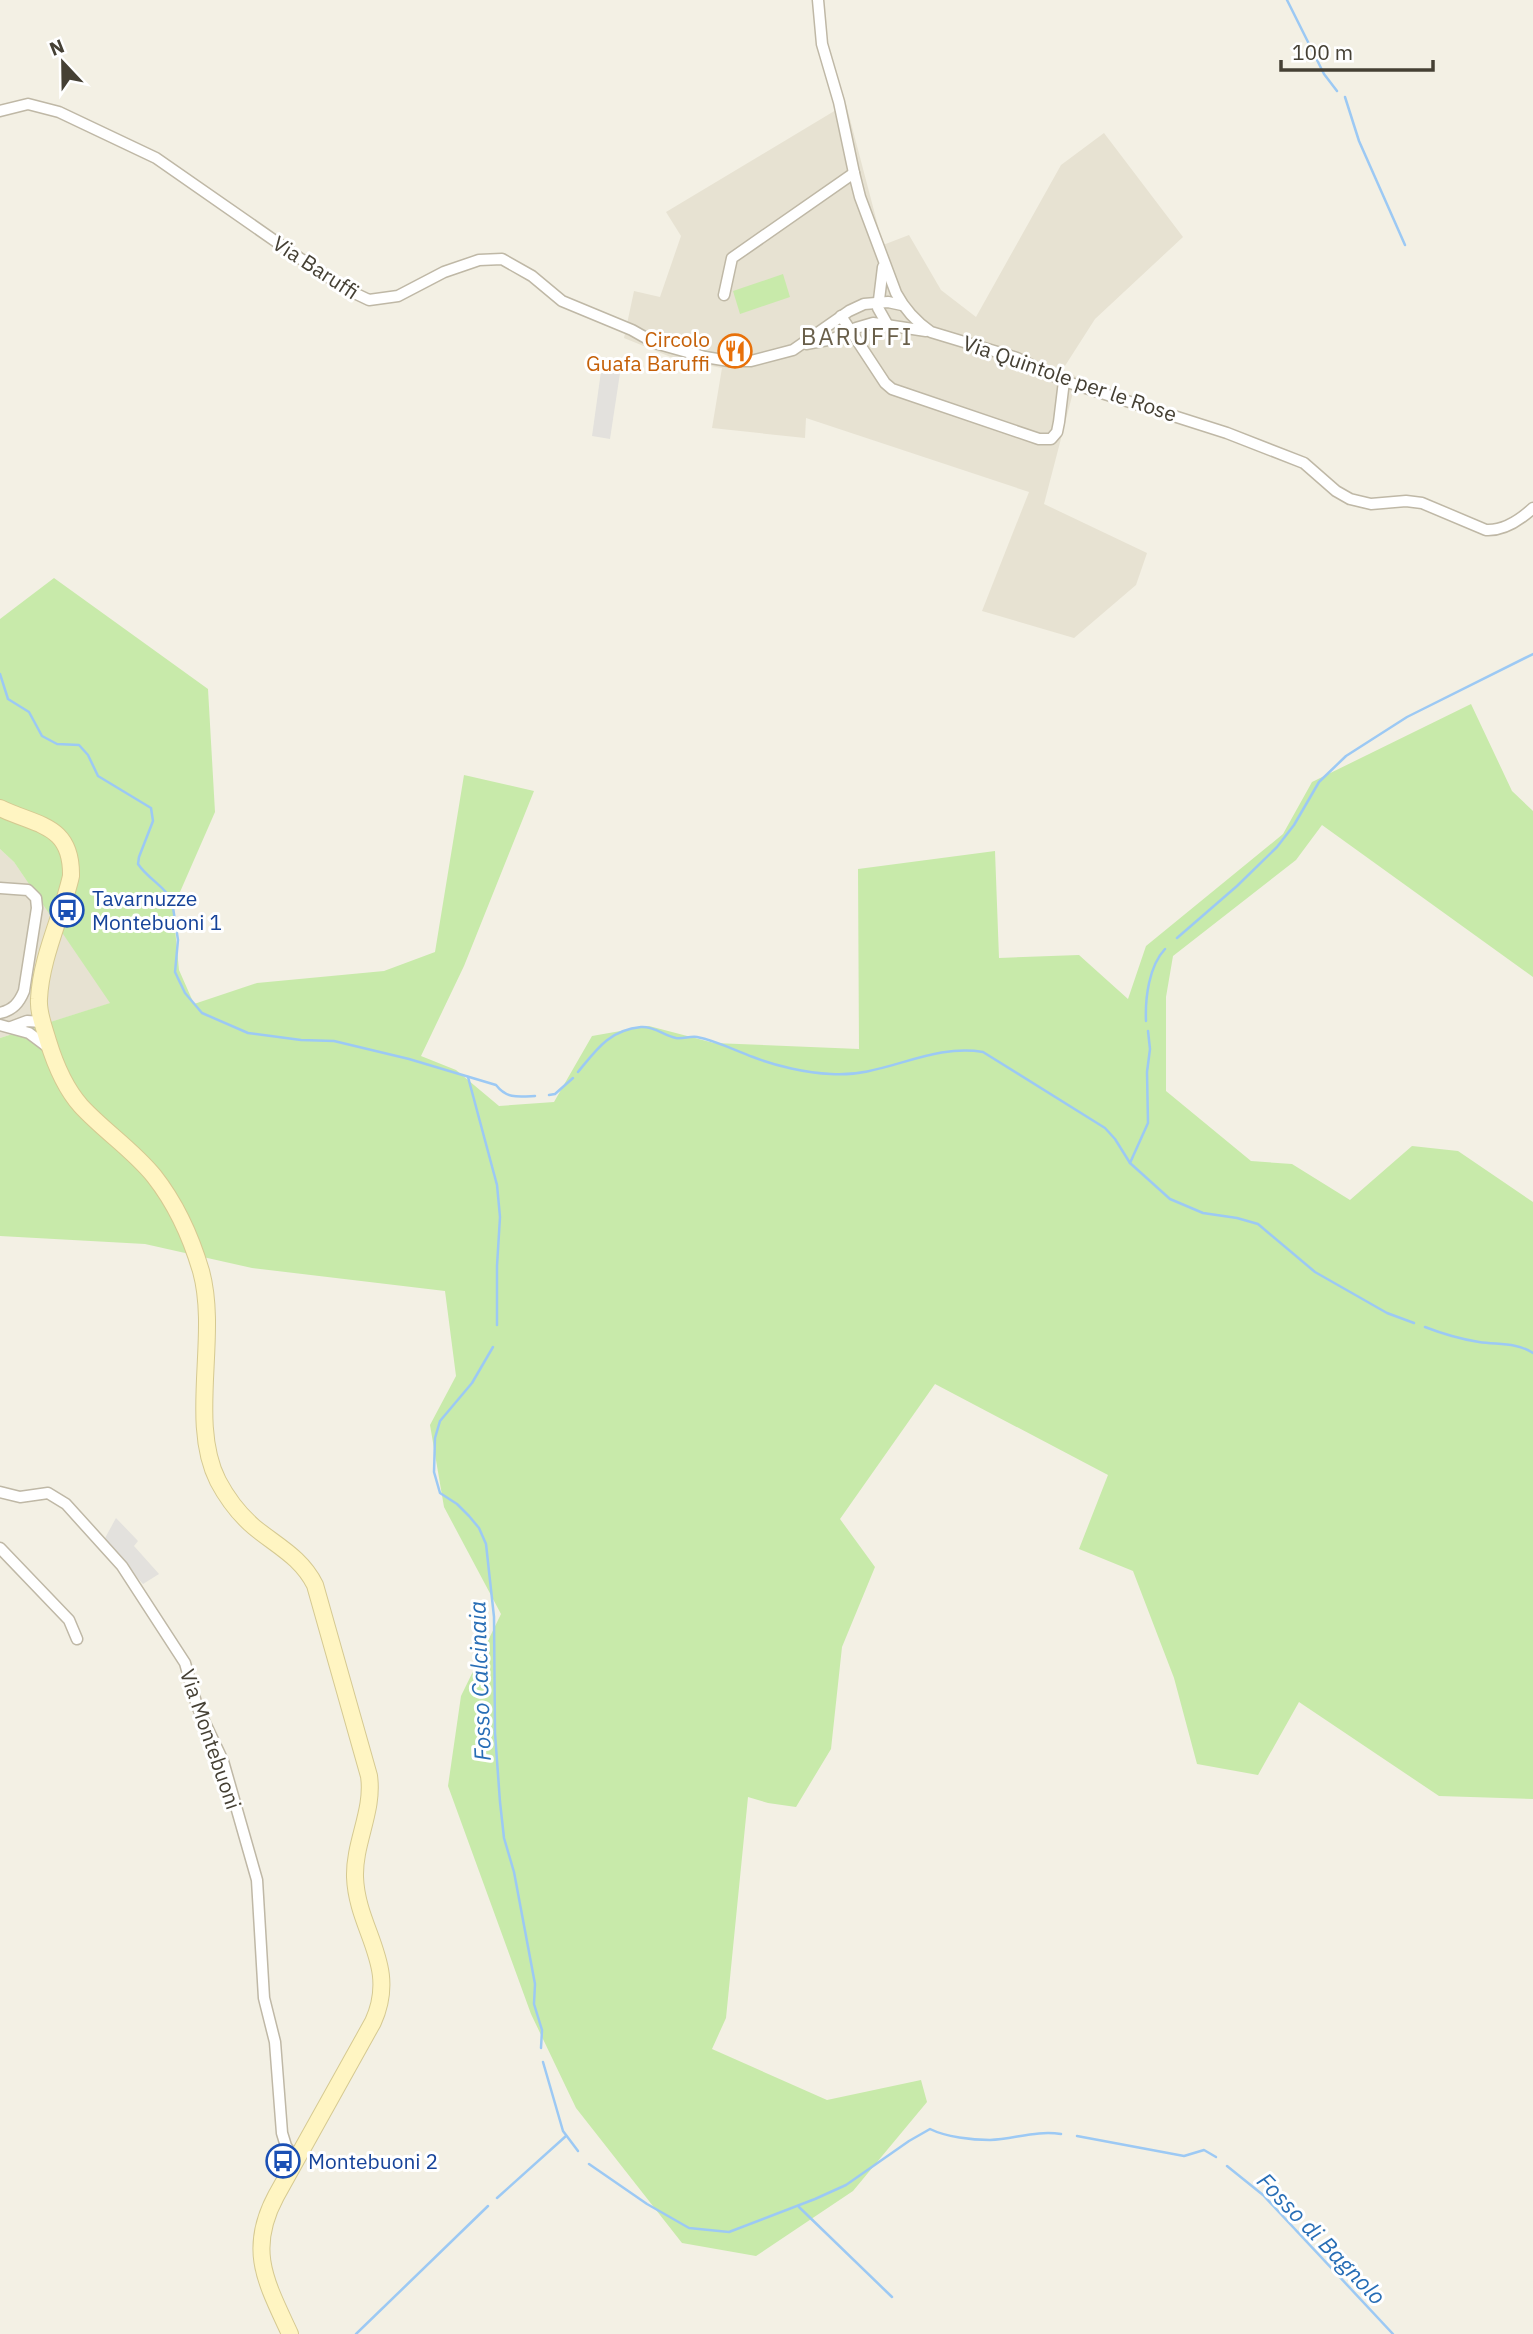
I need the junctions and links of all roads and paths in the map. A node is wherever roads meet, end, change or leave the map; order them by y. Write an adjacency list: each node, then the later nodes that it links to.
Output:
1 (818, 0): 3 (street, Via Quintole per le Rose)
2 (0, 111): 12 (street, Via Baruffi)
3 (854, 173): 4 (street, Via Quintole per le Rose); 5 (street)
4 (883, 262): 6 (street); 7 (street, Via Quintole per le Rose)
5 (724, 295)
6 (878, 302): 7 (street, Via Baruffi); 8 (street, Via Baruffi); 9 (street)
7 (902, 305): 9 (street); 11 (street, Via Quintole per le Rose)
8 (841, 316): 10 (street); 12 (street, Via Baruffi)
9 (887, 324): 10 (street, Via Baruffi); 11 (street, Via Baruffi)
10 (850, 330): 12 (street, Via Baruffi); 13 (street)
11 (931, 332): 13 (street, Via Quintole per le Rose)
12 (800, 346)
13 (1064, 381): 14 (street, Via Quintole per le Rose)
14 (1533, 508)
15 (0, 807): 18 (main road)
16 (0, 888): 17 (street)
17 (32, 944): 18 (street); 20 (street)
18 (51, 946): 19 (main road)
19 (39, 1002): 21 (main road); 22 (street)
20 (0, 1013)
21 (42, 1022): 22 (street); 23 (main road)
22 (13, 1025): 23 (street)
23 (51, 1050): 27 (main road)
24 (0, 1492): 27 (street, Via Montebuoni)
25 (0, 1548): 26 (street)
26 (77, 1639)
27 (296, 2160): 28 (main road)
28 (290, 2334)

